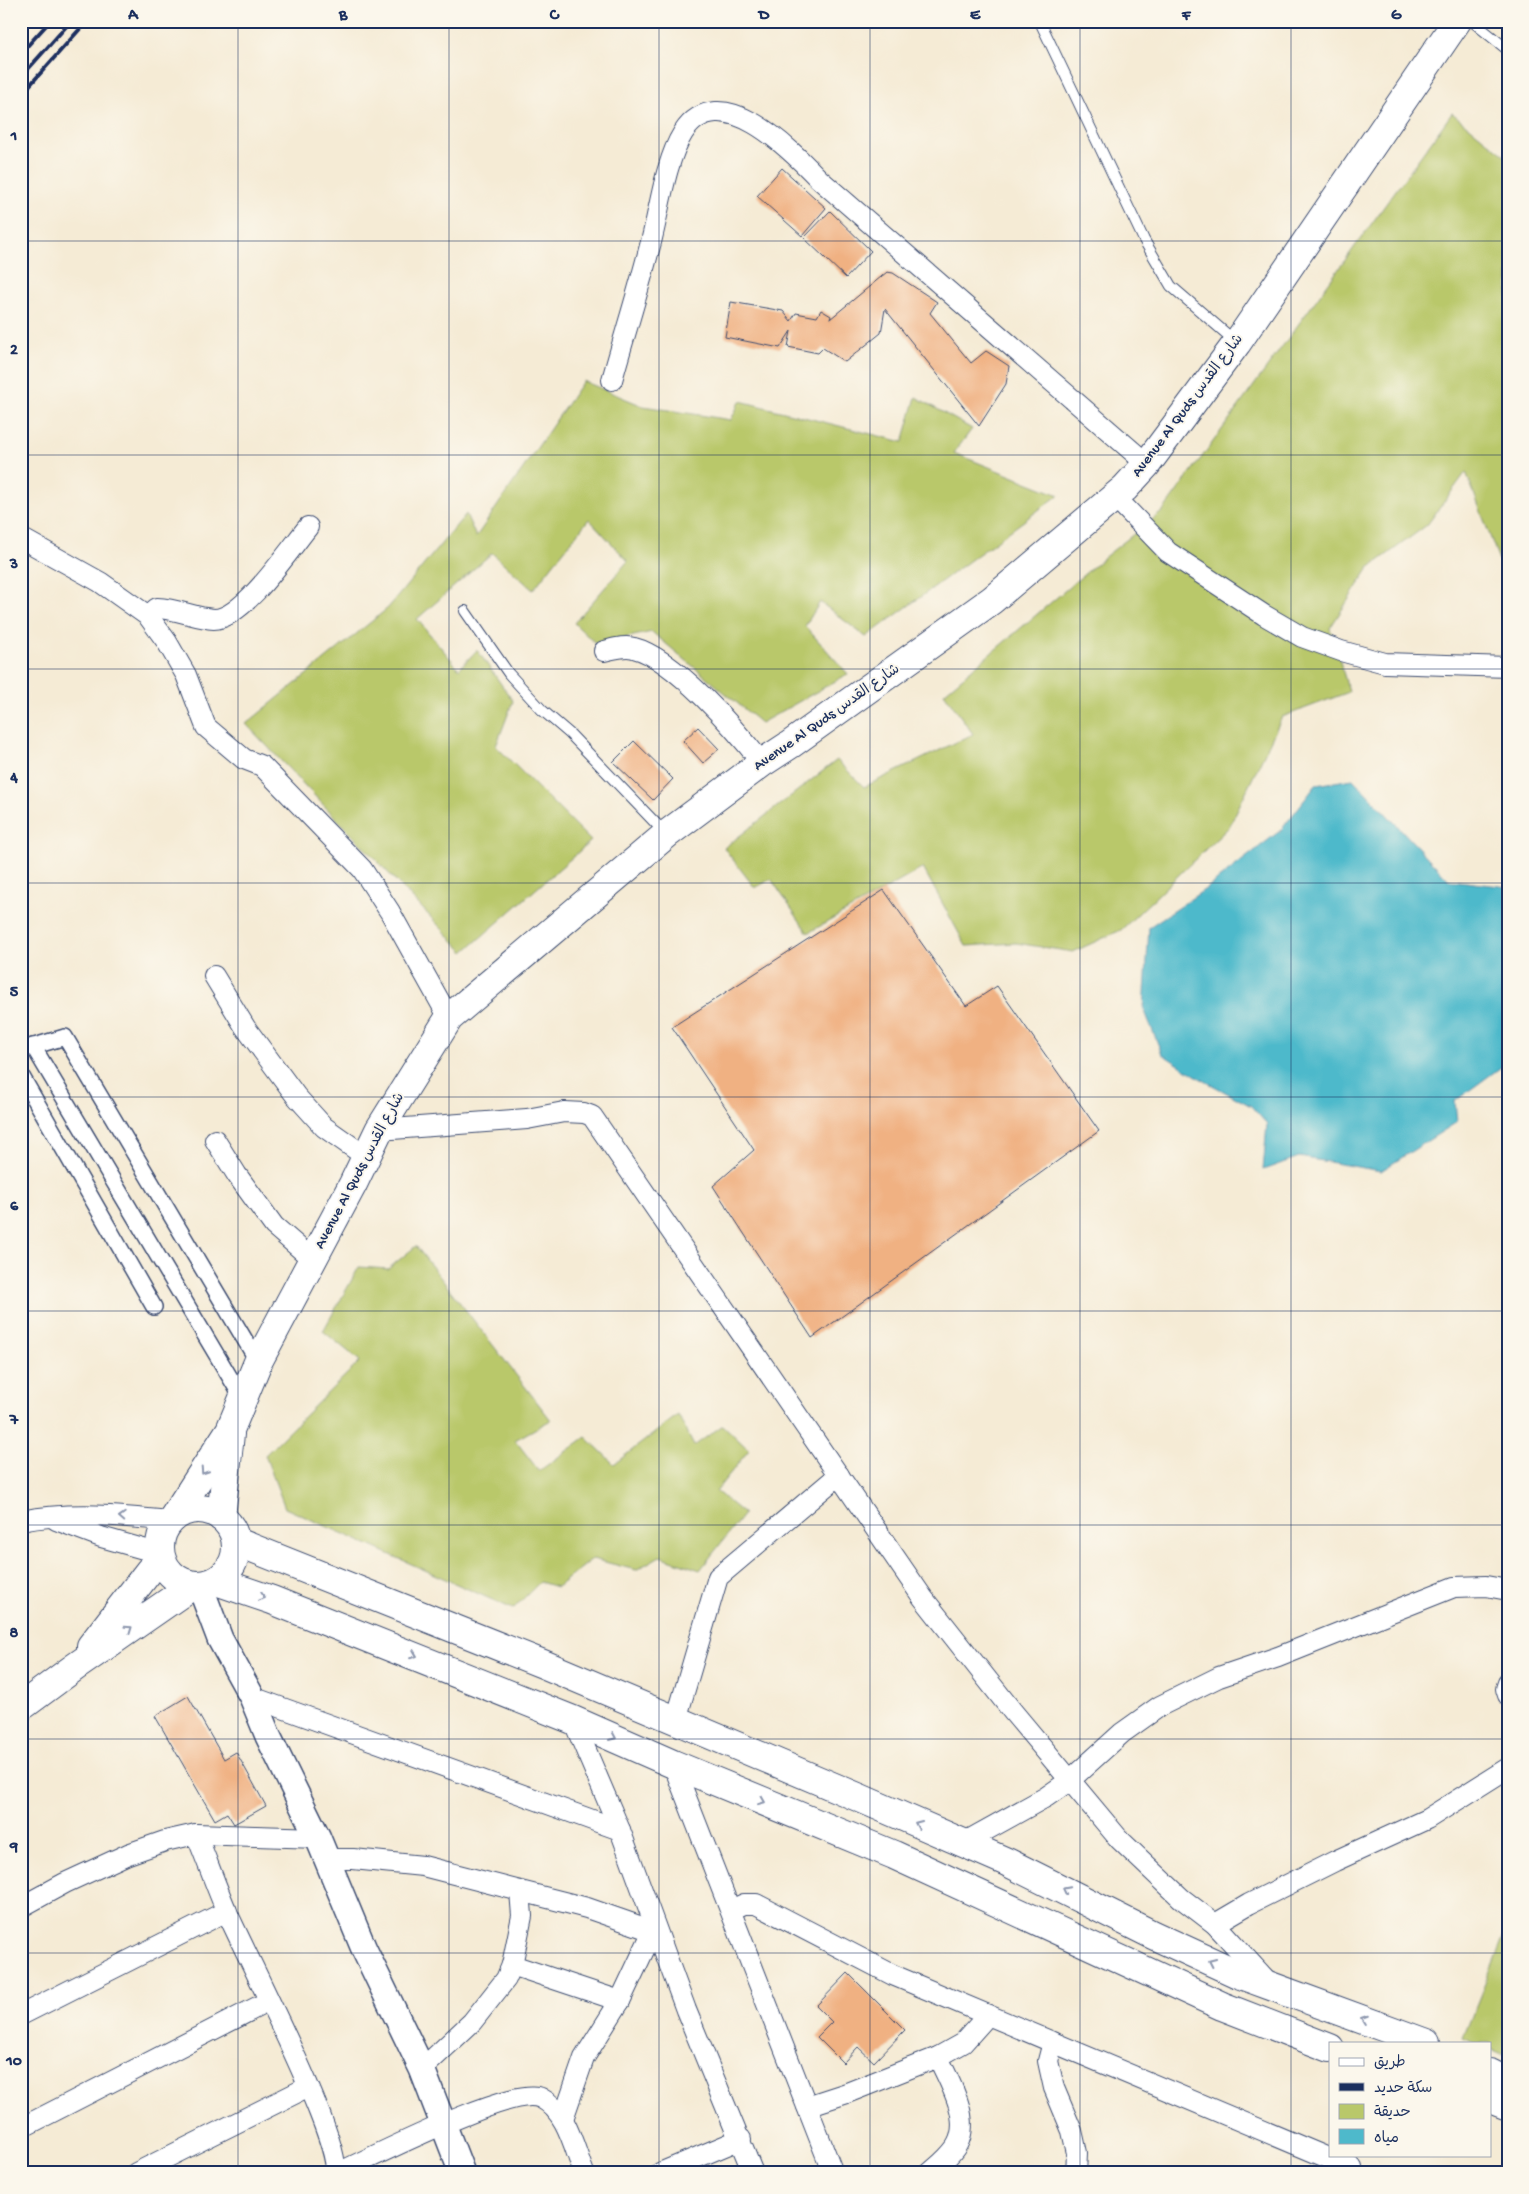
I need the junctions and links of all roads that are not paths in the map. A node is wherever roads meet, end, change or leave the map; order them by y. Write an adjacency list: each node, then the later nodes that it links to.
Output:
1 (1457, 21): 5 (main road, Avenue Al Quds شارع القدس)
2 (1472, 21): 4 (lane)
3 (1042, 26): 5 (lane)
4 (1508, 50)
5 (1237, 343): 7 (main road, Avenue Al Quds شارع القدس)
6 (612, 380): 7 (street)
7 (1146, 464): 8 (main road, Avenue Al Quds شارع القدس)
8 (1114, 496): 14 (street); 15 (main road, Avenue Al Quds شارع القدس)
9 (308, 527): 12 (street)
10 (21, 538): 12 (street)
11 (465, 611): 16 (lane)
12 (148, 616): 18 (street)
13 (604, 651): 15 (street)
14 (1508, 667)
15 (762, 763): 16 (main road, Avenue Al Quds شارع القدس)
16 (667, 834): 18 (main road, Avenue Al Quds شارع القدس)
17 (214, 976): 23 (street)
18 (449, 1018): 21 (main road, Avenue Al Quds شارع القدس)
19 (27, 1048): 26 (street); 27 (street)
20 (21, 1075): 25 (street)
21 (379, 1130): 23 (main road, Avenue Al Quds شارع القدس); 29 (street)
22 (215, 1140): 24 (street)
23 (365, 1156): 24 (main road, Avenue Al Quds شارع القدس)
24 (312, 1259): 26 (main road, Avenue Al Quds شارع القدس)
25 (154, 1307)
26 (258, 1362): 27 (main road, Avenue Al Quds شارع القدس)
27 (244, 1401): 28 (main road, Avenue Al Quds شارع القدس)
28 (230, 1430): 31 (main road, Avenue Al Quds شارع القدس); 32 (main road, Avenue Al Quds شارع القدس, one-way to 32)
29 (839, 1475): 44 (street); 47 (street)
30 (45, 1516): 32 (street, one-way to 30); 33 (street); 35 (street)
31 (222, 1517): 32 (main road); 34 (main road)
32 (172, 1519): 35 (main road)
33 (21, 1521)
34 (236, 1542): 36 (main road); 44 (main road)
35 (161, 1556): 36 (main road); 38 (main road)
36 (203, 1584): 38 (main road, one-way to 36); 41 (street); 43 (main road, one-way to 43)
37 (1508, 1590): 47 (street)
38 (75, 1667): 42 (main road)
39 (1508, 1683): 40 (street)
40 (1508, 1695)
41 (252, 1697): 48 (street); 51 (street)
42 (21, 1707)
43 (573, 1720): 45 (main road, one-way to 45); 48 (street)
44 (676, 1720): 50 (main road, one-way to 44)
45 (673, 1764): 54 (street); 66 (main road, one-way to 66)
46 (1508, 1768): 56 (street)
47 (1069, 1780): 50 (street); 56 (street)
48 (620, 1830): 57 (street)
49 (196, 1834): 51 (street); 53 (street); 55 (street)
50 (963, 1843): 59 (main road, one-way to 50)
51 (322, 1849): 52 (street); 68 (street)
52 (520, 1891): 57 (street); 58 (street)
53 (21, 1907)
54 (731, 1910): 63 (street); 73 (street)
55 (227, 1911): 60 (street); 62 (street)
56 (1215, 1924): 59 (street)
57 (654, 1931): 61 (street); 78 (street)
58 (512, 1964): 61 (street); 68 (street)
59 (1273, 1987): 64 (main road, one-way to 59)
60 (269, 2001): 71 (street); 77 (street)
61 (620, 2001): 75 (street)
62 (21, 2015)
63 (988, 2015): 65 (street); 67 (street)
64 (1410, 2040)
65 (1053, 2042): 79 (street); 90 (street)
66 (1329, 2048)
67 (938, 2057): 73 (street); 89 (street)
68 (422, 2069): 76 (street)
69 (1492, 2074): 70 (main road)
70 (1508, 2082)
71 (308, 2087): 82 (street); 83 (street)
72 (1492, 2100): 74 (main road)
73 (807, 2106): 88 (street)
74 (1508, 2106)
75 (562, 2119): 76 (street); 85 (street)
76 (443, 2126): 83 (street); 84 (street)
77 (21, 2128)
78 (740, 2139): 86 (street); 87 (street)
79 (1329, 2155)
80 (1331, 2156): 81 (street)
81 (1353, 2165)
82 (136, 2173)
83 (337, 2173)
84 (462, 2173)
85 (584, 2173)
86 (660, 2173)
87 (753, 2173)
88 (833, 2173)
89 (930, 2173)
90 (1076, 2173)

